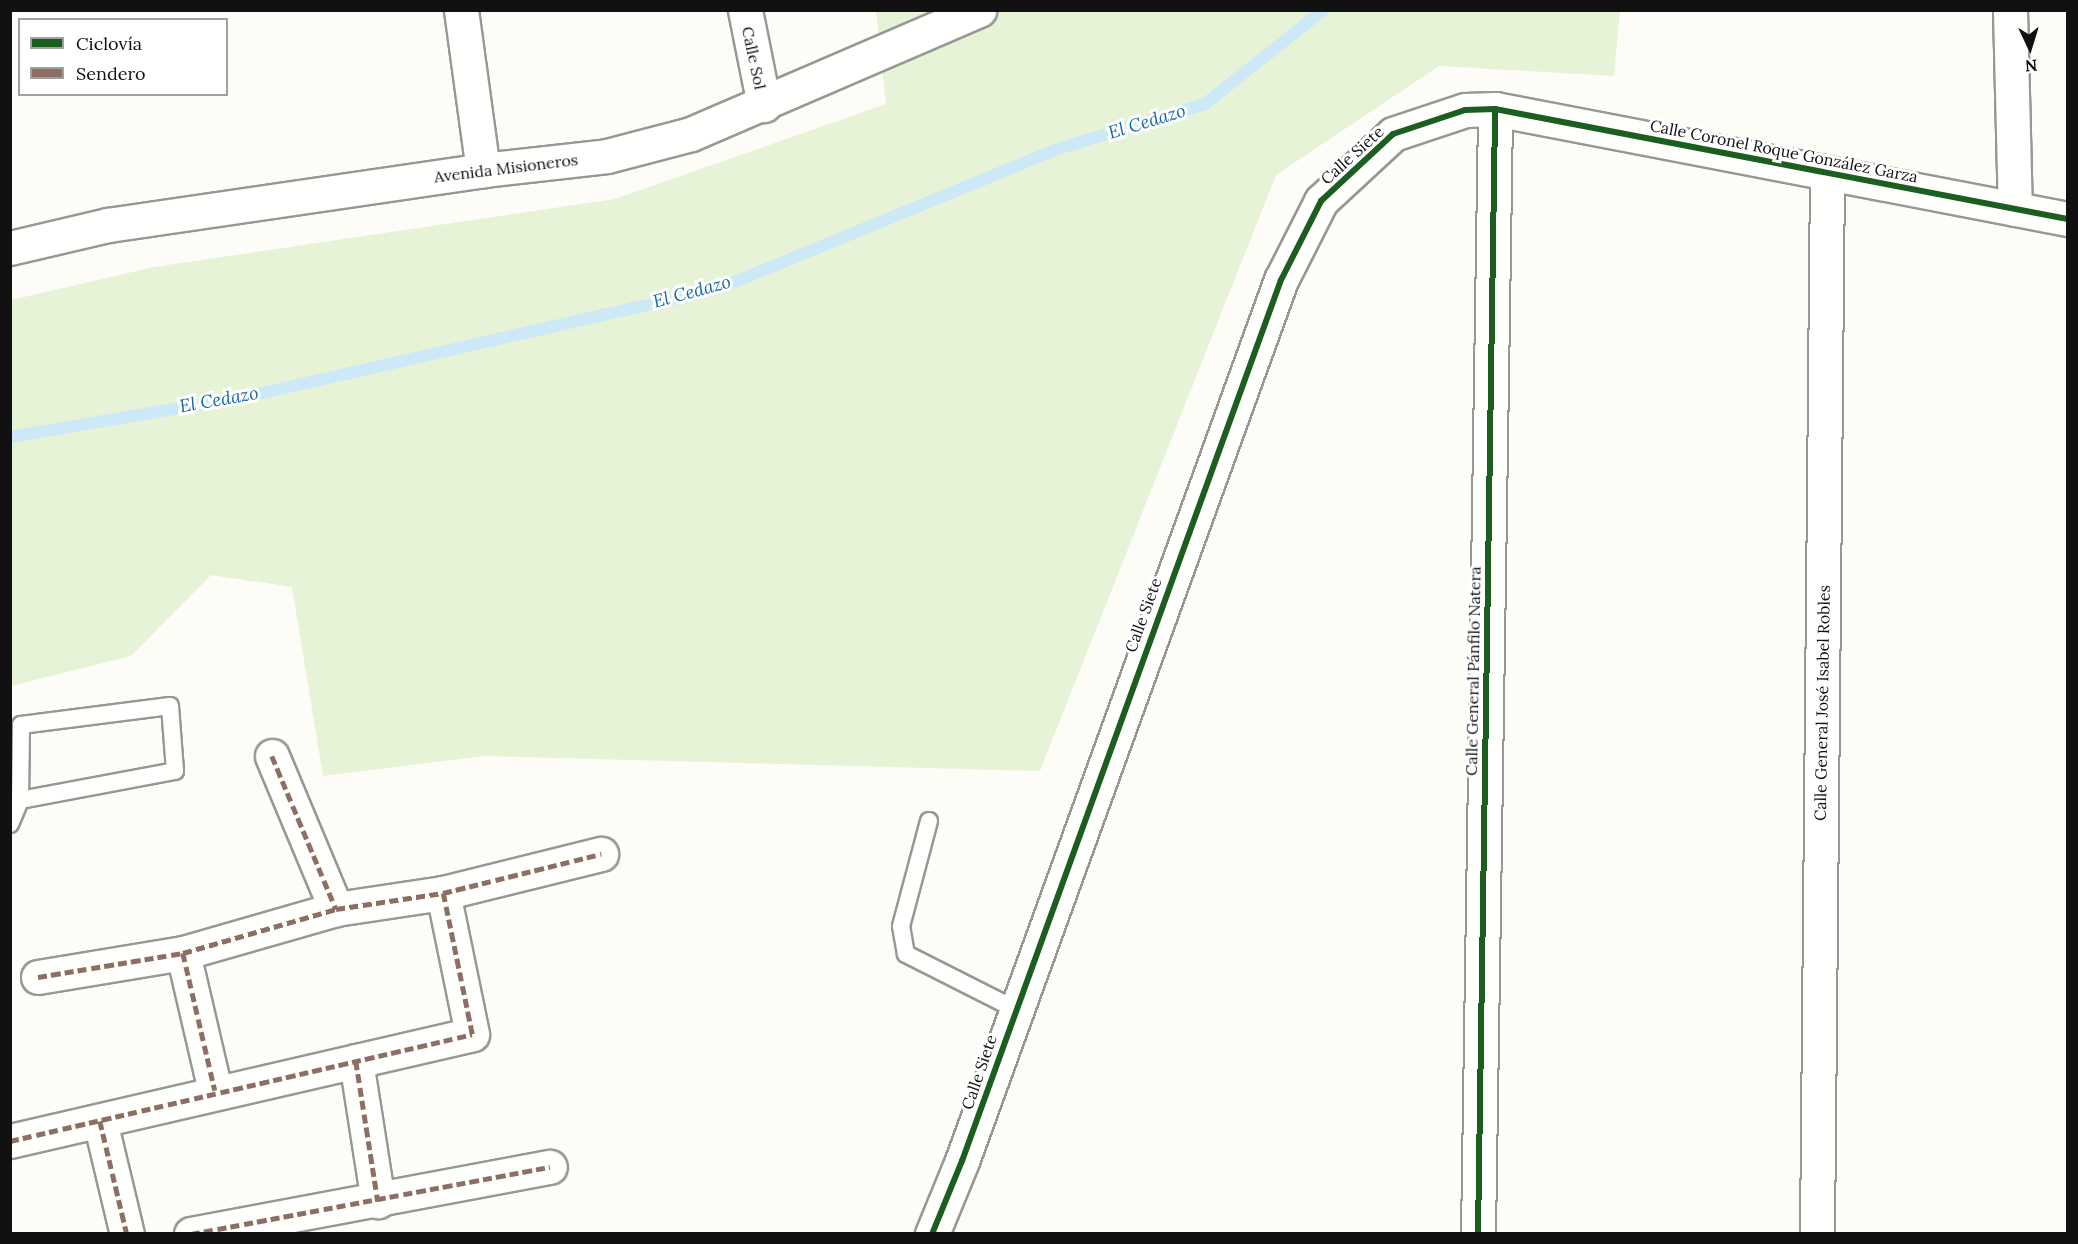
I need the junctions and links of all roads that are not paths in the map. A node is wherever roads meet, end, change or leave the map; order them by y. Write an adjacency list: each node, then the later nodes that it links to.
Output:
1 (460, 10): 7 (street)
2 (745, 10): 5 (street, Calle Sol)
3 (979, 10): 5 (street, Avenida Misioneros)
4 (2010, 10): 9 (street)
5 (764, 105): 7 (street, Avenida Misioneros)
6 (1495, 109): 8 (street, Calle Coronel Roque González Garza); 21 (street, Calle Siete); 31 (street, Calle General Pánfilo Natera)
7 (483, 170): 11 (street, Avenida Misioneros)
8 (1827, 173): 9 (street, Calle Coronel Roque González Garza); 32 (street, Calle General José Isabel Robles)
9 (2014, 209): 10 (street, Calle Coronel Roque González Garza)
10 (2067, 219)
11 (10, 248)
12 (272, 756): 18 (street)
13 (20, 800): 13 (lane); 15 (lane)
14 (930, 822): 21 (lane)
15 (10, 824)
16 (601, 854): 17 (street)
17 (443, 893): 18 (street); 22 (street)
18 (336, 909): 19 (street)
19 (183, 953): 20 (street); 23 (street)
20 (38, 976)
21 (1016, 1009): 30 (street, Calle Siete)
22 (356, 1061): 23 (street); 27 (street)
23 (215, 1090): 24 (street)
24 (100, 1121): 25 (street); 28 (street)
25 (10, 1141)
26 (550, 1167): 27 (street)
27 (378, 1202): 29 (street)
28 (127, 1233)
29 (195, 1233)
30 (932, 1233)
31 (1478, 1233)
32 (1817, 1233)

